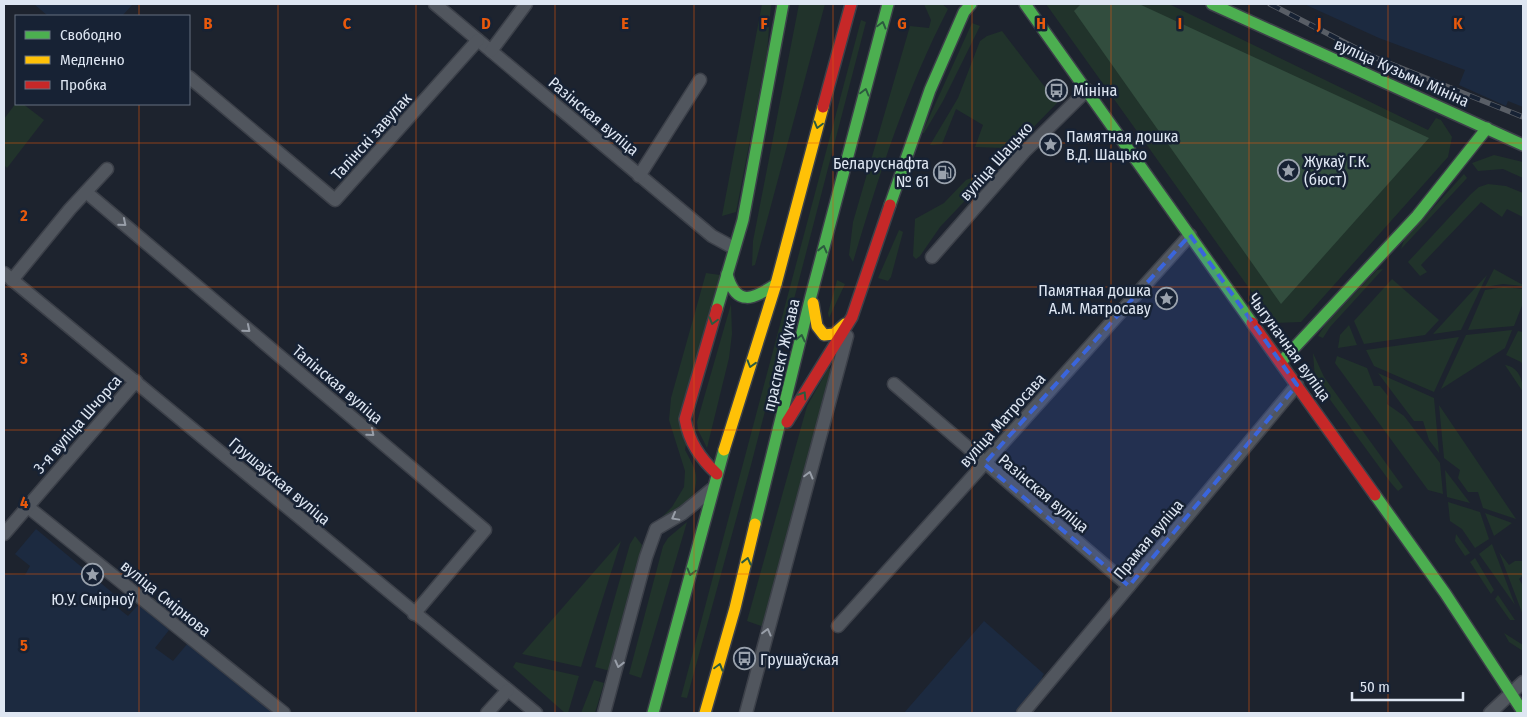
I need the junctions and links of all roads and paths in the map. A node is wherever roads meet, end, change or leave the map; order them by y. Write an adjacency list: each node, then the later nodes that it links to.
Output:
1 (435, 4): 9 (street, Разінская вуліца)
2 (526, 4): 10 (street)
3 (783, 4): 20 (main road)
4 (851, 4): 24 (main road, праспект Жукава, one-way to 24)
5 (888, 4): 25 (main road, праспект Жукава, one-way to 5)
6 (971, 4): 26 (main road)
7 (1025, 4): 13 (main road, Чыгуначная вуліца)
8 (1212, 4): 14 (main road, вуліца Кузьмы Мініна)
9 (478, 40): 10 (street, Разінская вуліца); 11 (street, Талінскі завулак)
10 (491, 51): 17 (street, Разінская вуліца)
11 (190, 78)
12 (700, 80): 17 (street)
13 (1087, 90): 19 (main road, Чыгуначная вуліца); 21 (street, вуліца Шацько)
14 (1487, 128): 15 (main road, вуліца Кузьмы Мініна); 27 (main road)
15 (1523, 145)
16 (107, 169): 18 (street)
17 (639, 176): 20 (street, Разінская вуліца)
18 (86, 192): 23 (street); 38 (street, Талінская вуліца, one-way to 38)
19 (1190, 235): 27 (main road, Чыгуначная вуліца); 32 (street, вуліца Матросава)
20 (734, 248): 22 (main road)
21 (932, 257)
22 (727, 274): 24 (main road); 33 (main road, one-way to 33)
23 (8, 276): 28 (street, Грушаўская вуліца)
24 (776, 284): 33 (main road, праспект Жукава, one-way to 33)
25 (811, 296): 26 (main road); 31 (main road, праспект Жукава, one-way to 25)
26 (852, 317): 31 (main road, one-way to 26); 50 (street, one-way to 26)
27 (1281, 362): 30 (main road, Чыгуначная вуліца)
28 (136, 381): 35 (street, 3-я вуліца Шчорса); 38 (street, Грушаўская вуліца)
29 (894, 384): 32 (street, Разінская вуліца)
30 (1297, 385): 37 (street, Прамая вуліца); 42 (main road, Чыгуначная вуліца)
31 (778, 437): 49 (main road, праспект Жукава, one-way to 31)
32 (984, 464): 37 (street, Разінская вуліца); 39 (street, вуліца Матросава)
33 (717, 474): 34 (main road, праспект Жукава)
34 (714, 488): 47 (street, one-way to 47); 48 (main road, праспект Жукава, one-way to 48)
35 (28, 507): 36 (street, 3-я вуліца Шчорса); 44 (street, вуліца Смірнова)
36 (4, 534)
37 (1129, 586): 51 (street, Прамая вуліца)
38 (414, 614): 41 (street, Грушаўская вуліца)
39 (838, 626)
40 (1523, 682): 42 (street)
41 (508, 690): 45 (street); 46 (street, Грушаўская вуліца)
42 (1511, 693): 43 (main road, Чыгуначная вуліца); 52 (street)
43 (1523, 712)
44 (284, 713)
45 (487, 713)
46 (536, 713)
47 (604, 713)
48 (653, 713)
49 (705, 713)
50 (746, 713)
51 (1023, 713)
52 (1490, 713)

